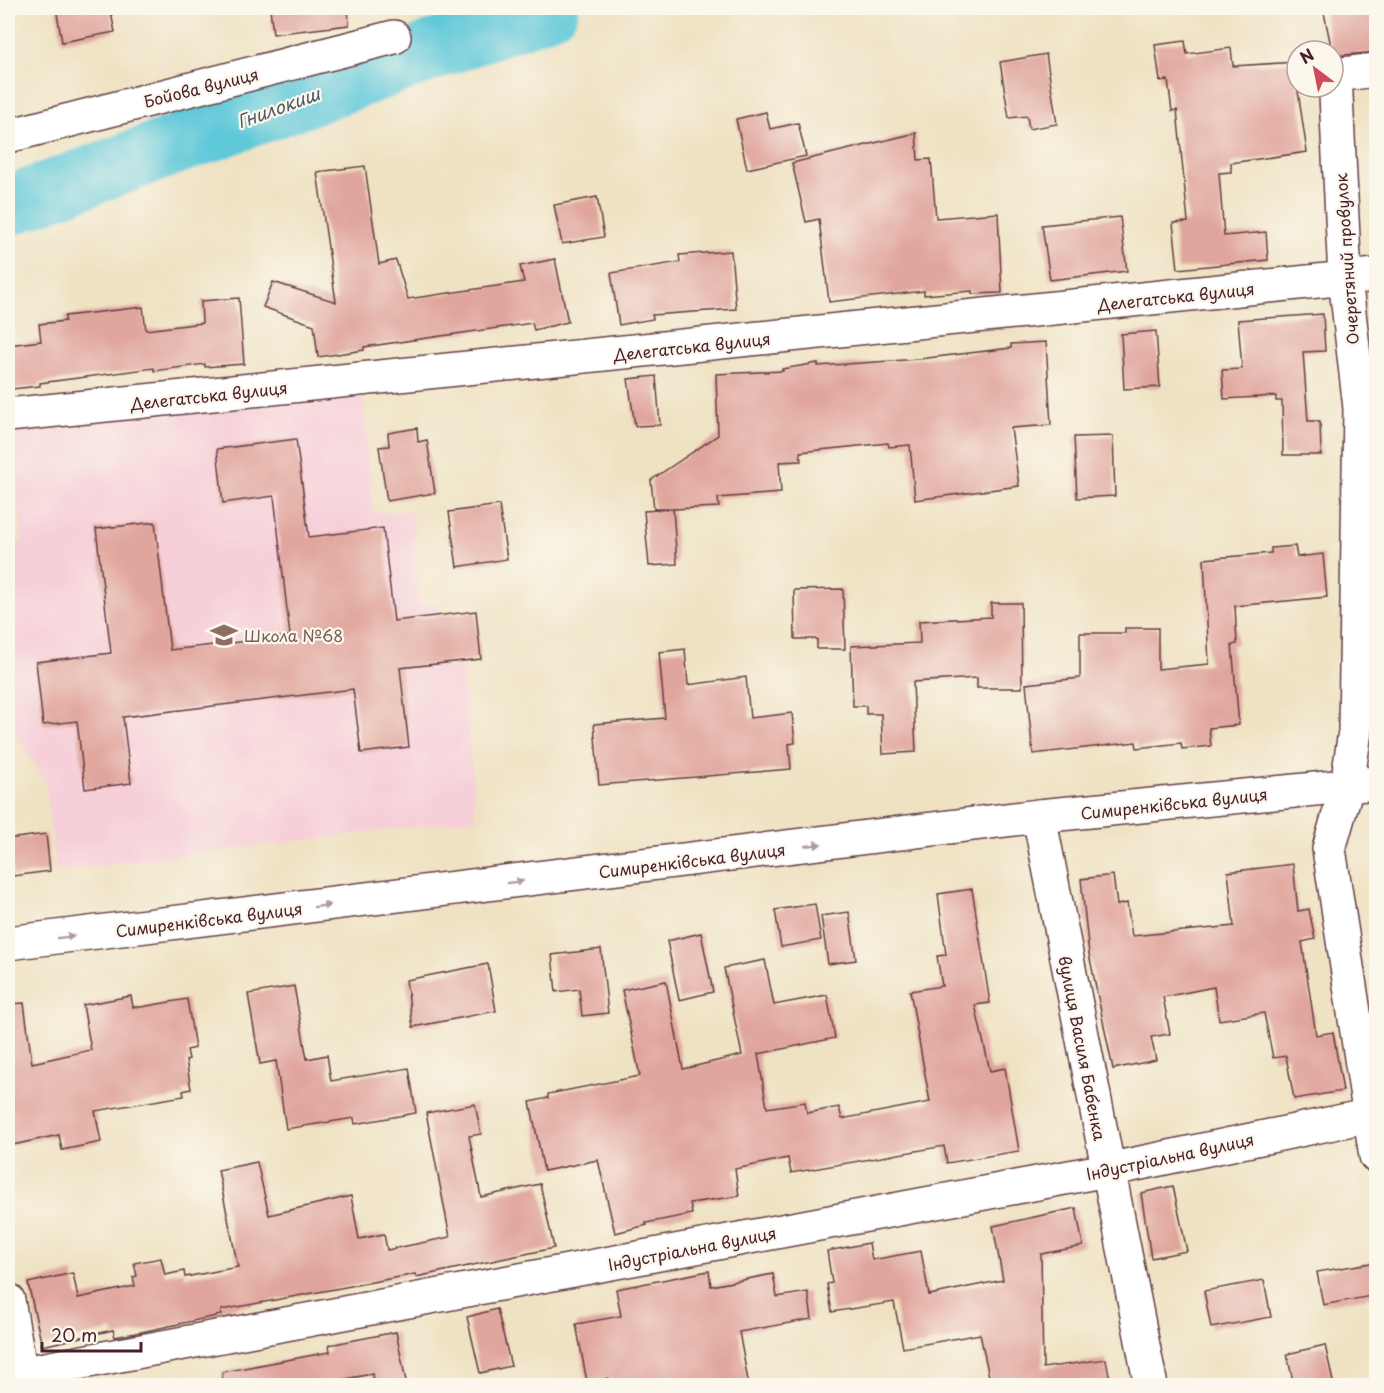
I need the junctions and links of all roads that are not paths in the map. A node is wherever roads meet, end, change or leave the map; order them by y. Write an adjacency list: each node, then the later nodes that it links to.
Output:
1 (394, 37): 3 (street, Бойова вулиця)
2 (1377, 70): 4 (street, Очеретяний провулок)
3 (8, 136)
4 (1361, 276): 5 (street, Делегатська вулиця); 6 (street, Очеретяний провулок)
5 (8, 415)
6 (1362, 784): 7 (street, Симиренківська вулиця); 9 (street, Очеретяний провулок)
7 (1039, 816): 8 (street, Симиренківська вулиця, one-way to 7); 11 (street, вулиця Василя Бабенка)
8 (8, 943)
9 (1373, 1115): 10 (street, Очеретяний провулок); 11 (street, Індустріальна вулиця)
10 (1377, 1156)
11 (1107, 1170): 13 (street, Індустріальна вулиця); 14 (street, вулиця Василя Бабенка)
12 (8, 1300): 13 (street)
13 (17, 1379)
14 (1151, 1386)

